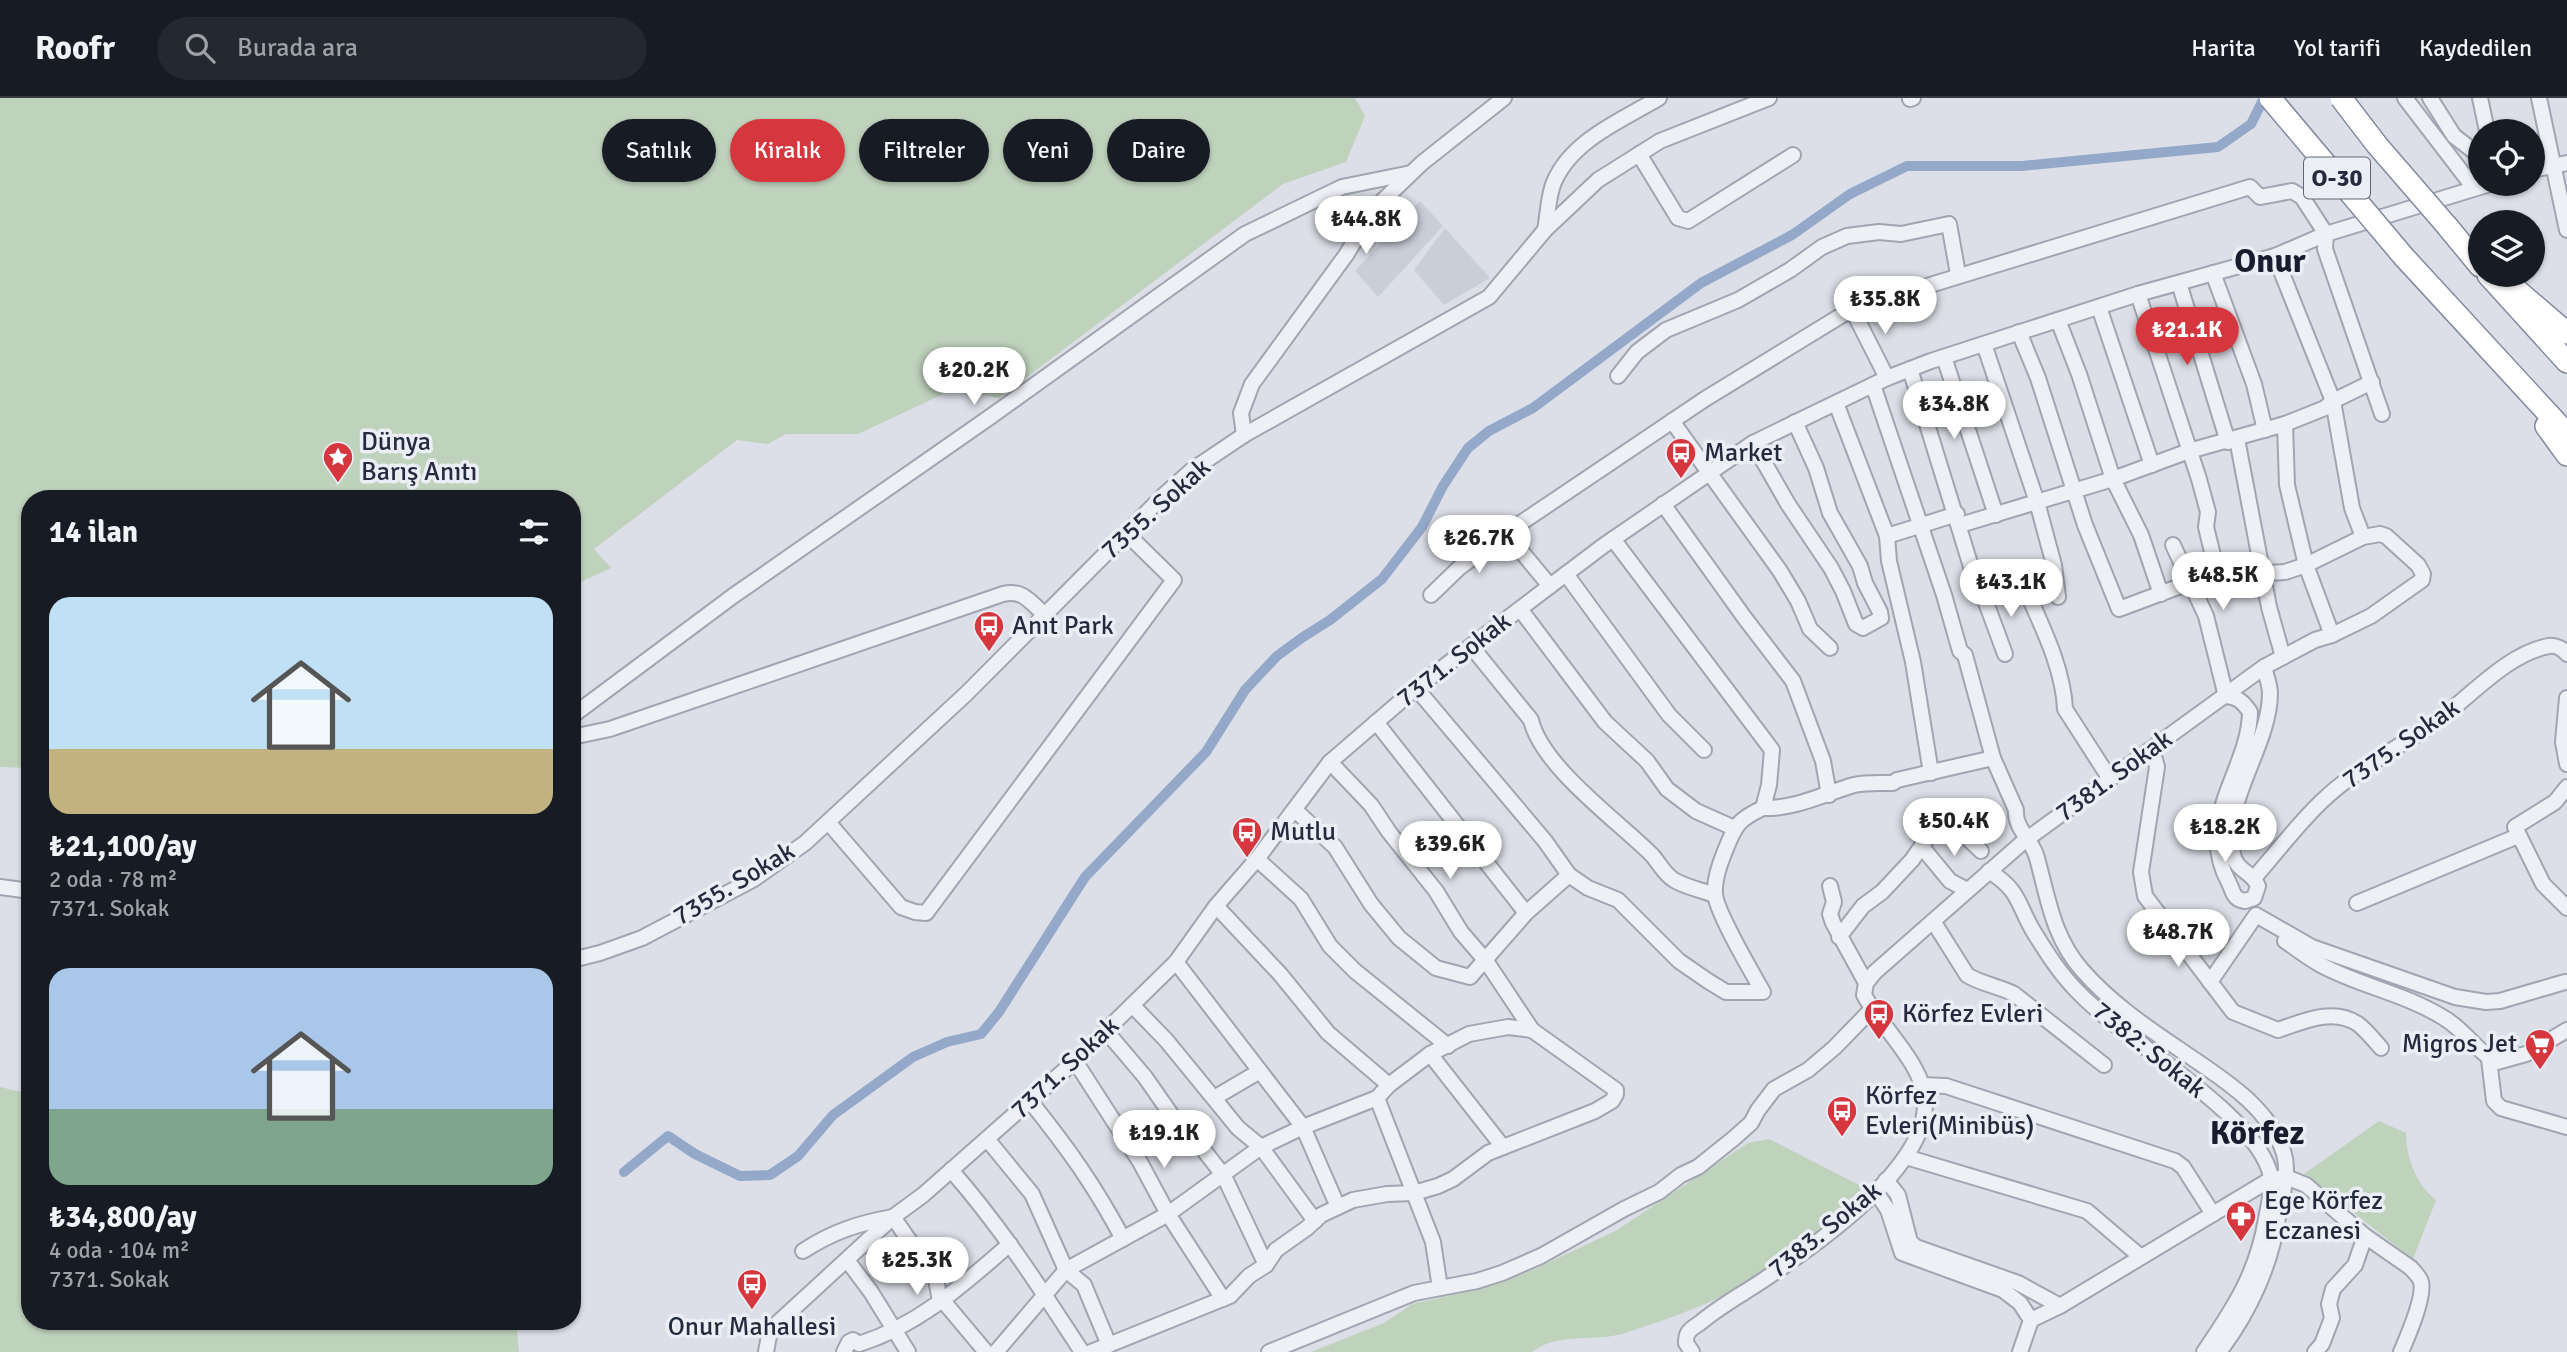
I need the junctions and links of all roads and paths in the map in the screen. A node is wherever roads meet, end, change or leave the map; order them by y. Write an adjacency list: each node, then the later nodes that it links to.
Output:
1 (1504, 98): 15 (street)
2 (1659, 98): 20 (street)
3 (1769, 98): 12 (street, 7355. Sokak)
4 (2270, 98): 39 (highway, O-30, bridge)
5 (2341, 98): 18 (highway, O-30, bridge)
6 (2405, 98): 16 (street)
7 (2430, 98): 11 (street)
8 (2480, 98): 10 (street)
9 (2539, 98): 14 (street)
10 (2484, 119)
11 (2468, 147)
12 (1639, 154): 13 (street); 20 (street, 7355. Sokak)
13 (1793, 155)
14 (2560, 164): 19 (street)
15 (1411, 173): 53 (street); 97 (street)
16 (2468, 180)
17 (2468, 190): 21 (street, 7371. Sokak)
18 (2447, 226): 22 (highway); 23 (highway, O-30)
19 (2567, 229)
20 (1545, 230): 53 (street, 7355. Sokak)
21 (2326, 234): 24 (street, 7371. Sokak); 26 (street); 43 (street)
22 (2468, 246)
23 (2468, 251)
24 (2275, 256): 25 (street, 7371. Sokak); 45 (street)
25 (2213, 273): 27 (street, 7371. Sokak); 51 (street)
26 (1958, 275): 32 (street); 41 (street)
27 (2179, 283): 30 (street, 7371. Sokak); 54 (street)
28 (2498, 287): 38 (highway)
29 (2514, 287): 35 (highway)
30 (2138, 294): 31 (street, 7371. Sokak); 56 (street)
31 (2099, 307): 33 (street, 7371. Sokak); 58 (street)
32 (1852, 309): 42 (street); 48 (street)
33 (2058, 320): 34 (street, 7371. Sokak); 60 (street)
34 (2019, 332): 36 (street, 7371. Sokak); 61 (street)
35 (2567, 333)
36 (1984, 344): 37 (street, 7371. Sokak); 62 (street)
37 (1944, 357): 40 (street, 7371. Sokak); 64 (street)
38 (2567, 362)
39 (2499, 363): 52 (highway, O-30); 57 (highway)
40 (1910, 369): 42 (street, 7371. Sokak); 65 (street)
41 (1618, 376)
42 (1887, 378): 44 (street, 7371. Sokak)
43 (2372, 382): 45 (street); 47 (street)
44 (1873, 385): 46 (street, 7371. Sokak); 66 (street, 7382: Sokak)
45 (2333, 401): 50 (street); 70 (street)
46 (1836, 403): 49 (street, 7371. Sokak); 69 (street)
47 (2382, 414)
48 (1672, 421): 59 (street); 68 (street)
49 (1795, 422): 55 (street, 7371. Sokak); 85 (street)
50 (2285, 424): 51 (street); 73 (street)
51 (2265, 430): 54 (street)
52 (2567, 434)
53 (1244, 435): 67 (street, 7355. Sokak)
54 (2232, 440): 56 (street); 75 (street)
55 (1753, 443): 59 (street, 7371. Sokak); 85 (street)
56 (2189, 451): 58 (street); 76 (street)
57 (2567, 455)
58 (2152, 465): 60 (street)
59 (1710, 472): 63 (street, 7371. Sokak); 89 (street)
60 (2113, 479): 61 (street); 79 (street)
61 (2076, 490): 62 (street); 79 (street)
62 (2037, 502): 64 (street); 82 (street)
63 (1663, 504): 71 (street, 7371. Sokak); 108 (street)
64 (1996, 515): 65 (street)
65 (1958, 519): 66 (street); 81 (street)
66 (1920, 526): 69 (street); 102 (street, 7382: Sokak)
67 (1126, 533): 84 (street, 7355. Sokak); 111 (street)
68 (1506, 533): 78 (street); 80 (street)
69 (1887, 536): 86 (street)
70 (2363, 537): 73 (street); 87 (street, 7381. Sokak)
71 (1613, 538): 74 (street, 7371. Sokak); 109 (street)
72 (2173, 545): 77 (street)
73 (2306, 565): 75 (street); 87 (street)
74 (1566, 574): 78 (street, 7371. Sokak); 101 (street)
75 (2264, 575): 76 (street); 92 (street)
76 (2222, 579): 77 (street)
77 (2192, 585): 79 (street); 95 (street)
78 (1550, 586): 83 (street, 7371. Sokak)
79 (2161, 594)
80 (1431, 596)
81 (1984, 597): 90 (street); 106 (street)
82 (2058, 597)
83 (1520, 609): 88 (street, 7371. Sokak); 112 (street)
84 (1045, 615): 99 (street); 111 (street, 7355. Sokak)
85 (1881, 618): 86 (street)
86 (1903, 623): 105 (street)
87 (2332, 635): 92 (street, 7381. Sokak)
88 (1471, 646): 94 (street, 7371. Sokak); 126 (street)
89 (1830, 648)
90 (2005, 654)
91 (2567, 654): 120 (street, 7375. Sokak)
92 (2283, 657): 93 (street, 7381. Sokak)
93 (2264, 667): 95 (street, 7381. Sokak); 120 (street)
94 (1416, 688): 98 (street, 7371. Sokak); 119 (street)
95 (2225, 696): 100 (street, 7381. Sokak); 123 (street)
96 (2567, 698): 104 (street)
97 (581, 709)
98 (1376, 722): 103 (street, 7371. Sokak); 131 (street)
99 (581, 735)
100 (2152, 749): 106 (street, 7381. Sokak); 138 (street)
101 (1704, 750)
102 (1993, 758): 105 (street); 114 (street, 7382: Sokak)
103 (1330, 762): 110 (street, 7371. Sokak); 136 (street)
104 (2567, 764)
105 (1931, 774): 108 (street)
106 (2110, 779): 114 (street, 7381. Sokak)
107 (2567, 787): 113 (street)
108 (1829, 795): 109 (street)
109 (1763, 807): 112 (street)
110 (1295, 810): 117 (street, 7371. Sokak); 136 (street)
111 (828, 822): 135 (street, 7355. Sokak)
112 (1734, 828): 126 (street)
113 (2518, 836): 128 (street); 130 (street)
114 (2028, 838): 118 (street, 7381. Sokak); 166 (street, 7382: Sokak)
115 (1922, 847): 116 (street); 125 (street); 134 (street)
116 (1981, 851)
117 (1257, 859): 129 (street, 7371. Sokak); 146 (street)
118 (1989, 871): 125 (street, 7381. Sokak); 166 (street, 7382: Sokak)
119 (1569, 874): 126 (street); 131 (street)
120 (2250, 876): 123 (street); 127 (street)
121 (1830, 886): 134 (street)
122 (0, 887): 124 (street)
123 (2231, 887): 127 (street)
124 (21, 890)
125 (1968, 890): 133 (street, 7381. Sokak)
126 (1714, 895)
127 (2245, 901): 132 (street)
128 (2357, 903)
129 (1216, 906): 137 (street, 7371. Sokak); 153 (street)
130 (2567, 908)
131 (1526, 913): 136 (street)
132 (2256, 915): 138 (street); 139 (street); 149 (street)
133 (1933, 921): 140 (street, 7381. Sokak); 151 (street)
134 (1839, 937): 140 (street)
135 (581, 958)
136 (1486, 961): 143 (street)
137 (1176, 962): 141 (street, 7371. Sokak); 152 (street)
138 (2210, 982): 147 (street)
139 (2565, 982)
140 (1866, 983): 142 (street)
141 (1132, 1005): 145 (street, 7371. Sokak); 155 (street)
142 (1872, 1010): 154 (street, 7383. Sokak); 183 (street)
143 (1532, 1030): 146 (street); 162 (street)
144 (2567, 1030): 149 (street)
145 (1106, 1031): 150 (street, 7371. Sokak); 165 (street)
146 (1448, 1046): 148 (street)
147 (2381, 1048)
148 (1430, 1054): 153 (street); 162 (street)
149 (2489, 1059): 159 (street)
150 (1075, 1062): 157 (street, 7371. Sokak); 171 (street)
151 (2104, 1065)
152 (1260, 1071): 155 (street); 158 (street)
153 (1388, 1085): 156 (street)
154 (1921, 1085): 163 (street, 7383. Sokak); 172 (street)
155 (1214, 1098): 161 (street)
156 (1377, 1098): 158 (street); 169 (street)
157 (1030, 1101): 160 (street, 7371. Sokak); 176 (street)
158 (1303, 1127): 161 (street); 170 (street)
159 (2567, 1127)
160 (987, 1139): 164 (street, 7371. Sokak); 182 (street)
161 (1261, 1147): 165 (street); 174 (street)
162 (1503, 1147): 169 (street)
163 (1906, 1157): 167 (street, 7383. Sokak); 179 (street)
164 (951, 1170): 173 (street, 7371. Sokak); 177 (street)
165 (1224, 1175): 171 (street); 181 (street)
166 (2278, 1178): 172 (street); 175 (street); 201 (street, 7382: Sokak); 202 (street, 7382: Sokak)
167 (1886, 1180): 168 (street, 7383. Sokak); 187 (street)
168 (1875, 1192): 188 (street); 199 (street, 7383. Sokak)
169 (1414, 1193): 170 (street); 183 (street)
170 (1338, 1207): 174 (street)
171 (1168, 1214): 176 (street); 185 (street)
172 (2213, 1214): 179 (street)
173 (893, 1217): 178 (street); 180 (street, 7371. Sokak); 186 (street)
174 (1315, 1221): 181 (street)
175 (2365, 1236): 203 (street); 204 (street)
176 (1124, 1238): 182 (street)
177 (1010, 1244): 184 (street); 186 (street)
178 (803, 1251)
179 (2141, 1257): 187 (street)
180 (848, 1260): 189 (street); 191 (street, 7371. Sokak)
181 (1266, 1265): 185 (street)
182 (1066, 1270): 184 (street); 190 (street)
183 (1440, 1288): 198 (street)
184 (1046, 1297): 195 (street); 196 (street)
185 (1223, 1299): 190 (street)
186 (943, 1301): 189 (street); 194 (street)
187 (2060, 1306): 188 (street)
188 (2031, 1320): 200 (street)
189 (894, 1329): 192 (street); 193 (street)
190 (1109, 1345): 197 (street)
191 (766, 1352)
192 (844, 1352)
193 (908, 1352)
194 (986, 1352)
195 (996, 1352)
196 (1083, 1352)
197 (1091, 1352)
198 (1269, 1352)
199 (1692, 1352)
200 (2020, 1352)
201 (2203, 1352)
202 (2219, 1352)
203 (2315, 1352)
204 (2400, 1352)

